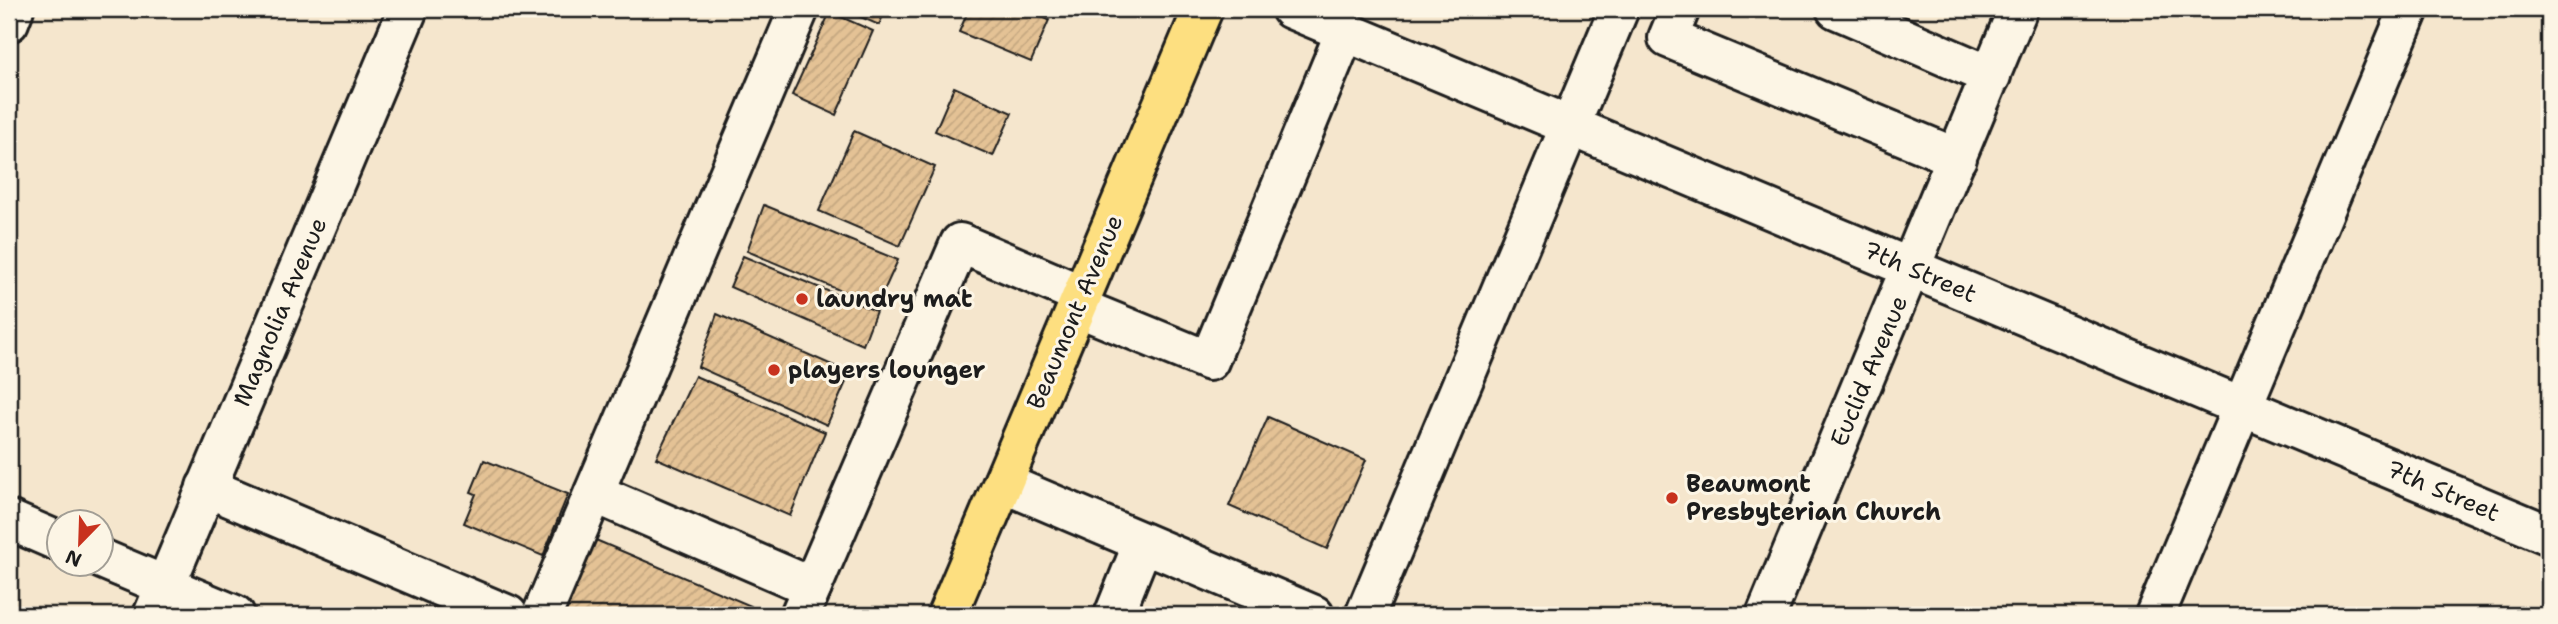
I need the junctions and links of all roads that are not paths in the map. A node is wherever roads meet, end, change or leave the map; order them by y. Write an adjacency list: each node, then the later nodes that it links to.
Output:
1 (14, 9): 11 (street)
2 (408, 9): 20 (street, Magnolia Avenue)
3 (799, 9): 21 (street)
4 (1203, 9): 17 (main road, Beaumont Avenue)
5 (1291, 9): 12 (street, 7th Street)
6 (1619, 9): 14 (street)
7 (1680, 9): 15 (street)
8 (1836, 9): 13 (street)
9 (2018, 9): 13 (street, Euclid Avenue)
10 (2409, 9): 18 (street)
11 (9, 22)
12 (1345, 32): 14 (street, 7th Street); 17 (street)
13 (1991, 76): 15 (street, Euclid Avenue)
14 (1570, 126): 16 (street, 7th Street); 35 (street)
15 (1957, 158): 16 (street, Euclid Avenue)
16 (1912, 269): 18 (street, 7th Street); 36 (street, Euclid Avenue)
17 (1080, 301): 19 (main road, Beaumont Avenue); 28 (street)
18 (2242, 407): 23 (street, 7th Street); 37 (street)
19 (1003, 483): 25 (street); 32 (main road, Beaumont Avenue)
20 (206, 487): 27 (street, Magnolia Avenue); 30 (street)
21 (594, 493): 28 (street); 31 (street)
22 (9, 520): 24 (street)
23 (2549, 535)
24 (46, 536)
25 (1143, 543): 33 (street); 34 (street)
26 (116, 569): 27 (street)
27 (159, 601): 29 (street)
28 (806, 601)
29 (234, 615)
30 (508, 615)
31 (542, 615)
32 (947, 615)
33 (1114, 615)
34 (1314, 615)
35 (1365, 615)
36 (1766, 615)
37 (2155, 615)

